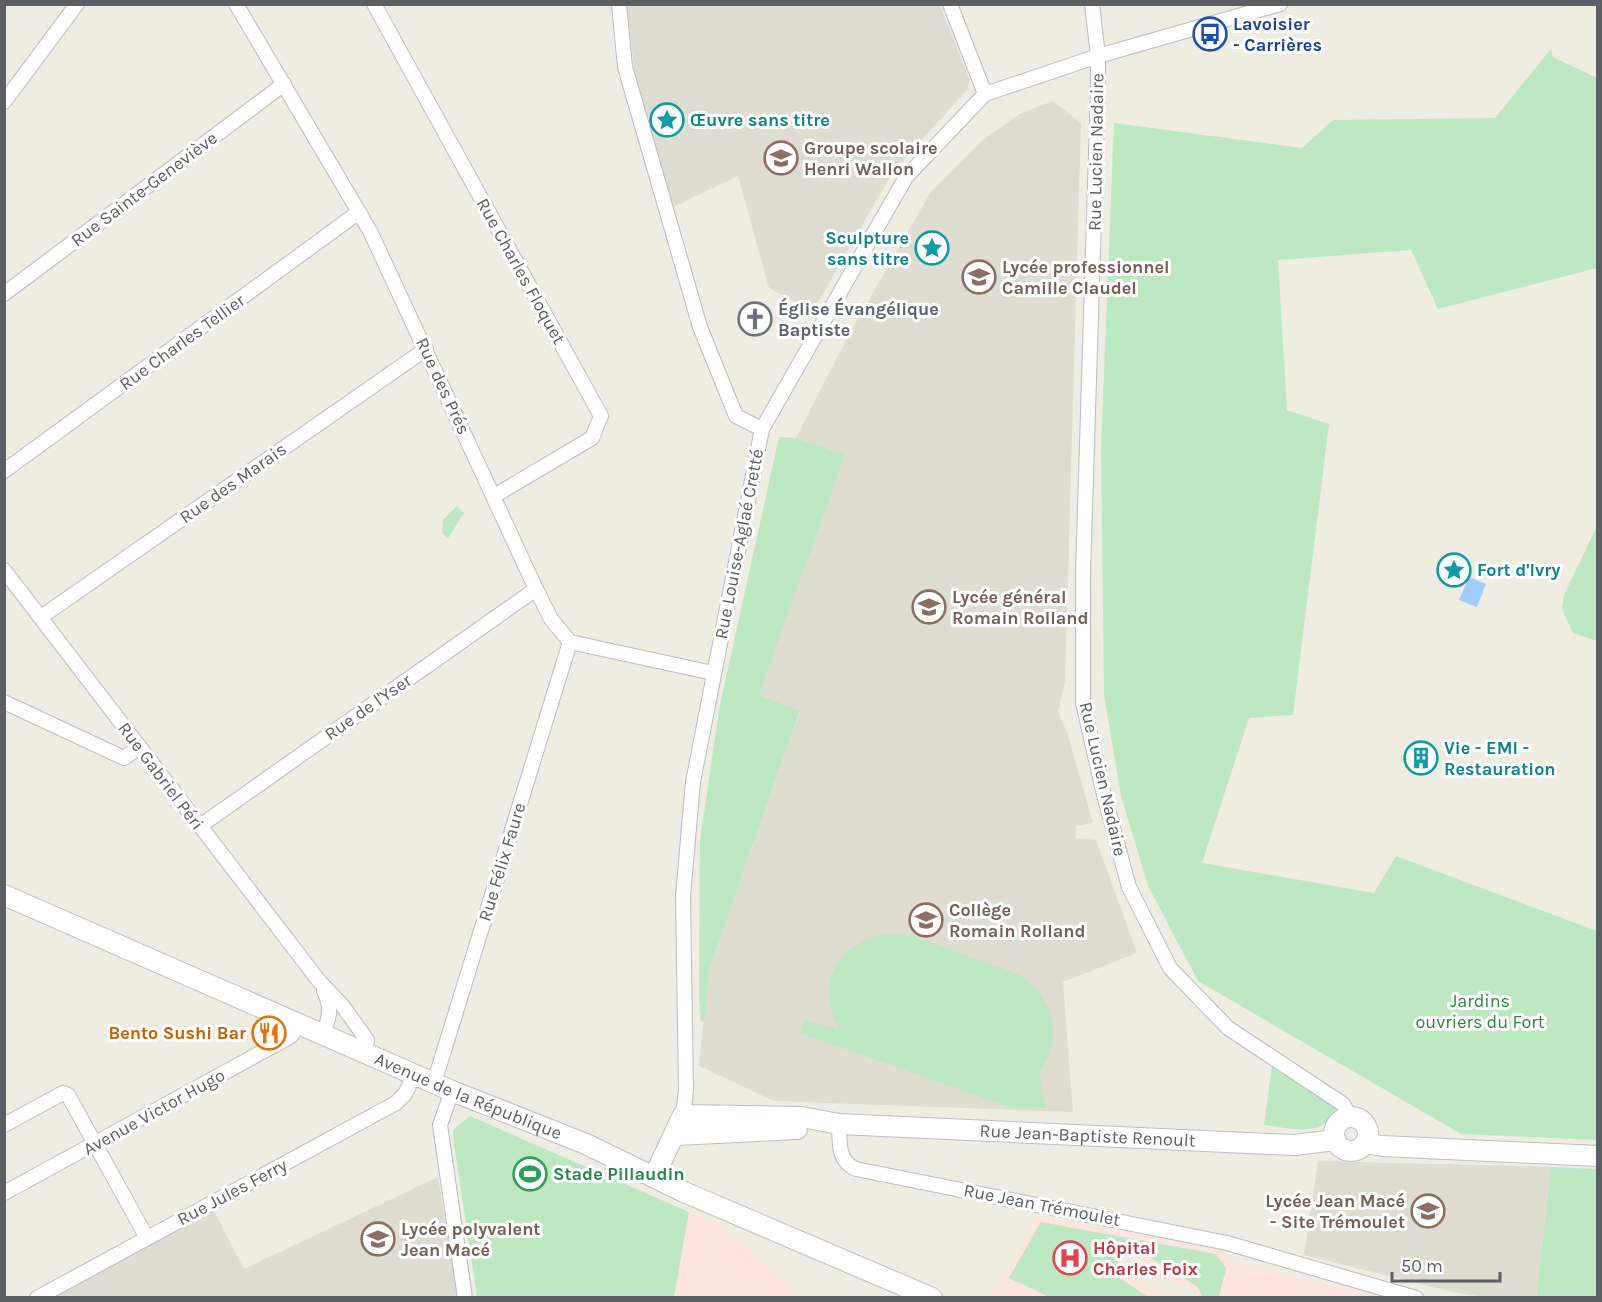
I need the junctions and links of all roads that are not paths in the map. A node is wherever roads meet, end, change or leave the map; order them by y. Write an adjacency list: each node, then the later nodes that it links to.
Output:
1 (77, 4): 11 (street)
2 (236, 4): 9 (street, Rue des Prés)
3 (374, 4): 17 (street, Rue Charles Floquet)
4 (619, 4): 15 (street, Rue Louise-Aglaé Cretté)
5 (950, 4): 10 (street)
6 (1092, 4): 8 (street, Rue Lucien Nadaire)
7 (1280, 4): 8 (street)
8 (1098, 56): 10 (street); 35 (street, Rue Lucien Nadaire)
9 (284, 84): 12 (street, Rue des Prés); 13 (street, Rue Sainte-Geneviève)
10 (986, 94): 15 (street)
11 (4, 102)
12 (359, 212): 14 (street, Rue des Prés); 16 (street, Rue Charles Tellier)
13 (4, 294)
14 (426, 349): 17 (street, Rue des Prés); 20 (street, Rue des Marais)
15 (762, 429): 22 (street, Rue Louise-Aglaé Cretté)
16 (4, 471)
17 (494, 496): 19 (street, Rue des Prés)
18 (4, 570): 20 (street, Rue Gabriel Péri)
19 (536, 589): 21 (street, Rue des Prés); 25 (street, Rue de l'Yser)
20 (41, 617): 24 (street, Rue Gabriel Péri)
21 (570, 642): 22 (street); 32 (street, Rue Félix Faure)
22 (713, 673): 34 (street, Rue Louise-Aglaé Cretté)
23 (4, 702): 24 (street)
24 (140, 747): 25 (street, Rue Gabriel Péri)
25 (200, 826): 27 (street, Rue Gabriel Péri)
26 (4, 895): 28 (main road, Avenue de la République)
27 (319, 981): 29 (street, Rue Gabriel Péri); 30 (street, Rue Gabriel Péri)
28 (299, 1024): 29 (main road, Avenue de la République); 41 (street, Avenue Victor Hugo)
29 (323, 1034): 30 (main road, Avenue de la République)
30 (365, 1053): 31 (main road, Avenue de la République)
31 (415, 1074): 32 (main road, Avenue de la République); 45 (street, Rue Jules Ferry)
32 (434, 1083): 33 (main road, Avenue de la République)
33 (452, 1091): 43 (main road, Avenue de la République); 47 (street)
34 (683, 1115): 36 (main road, Rue Jean-Baptiste Renoult); 38 (main road)
35 (1350, 1117): 39 (main road); 40 (main road)
36 (838, 1124): 38 (main road, Rue Jean-Baptiste Renoult); 39 (main road, Rue Jean-Baptiste Renoult); 49 (street, Rue Jean Trémoulet)
37 (4, 1125): 41 (street)
38 (676, 1135): 43 (main road)
39 (1335, 1140): 40 (main road)
40 (1365, 1143): 42 (main road)
41 (96, 1144): 44 (street, Avenue Victor Hugo); 45 (street)
42 (1598, 1156)
43 (654, 1177): 48 (main road, Avenue de la République)
44 (4, 1193)
45 (147, 1238): 46 (street, Rue Jules Ferry)
46 (38, 1298)
47 (465, 1298)
48 (932, 1298)
49 (1416, 1298)

